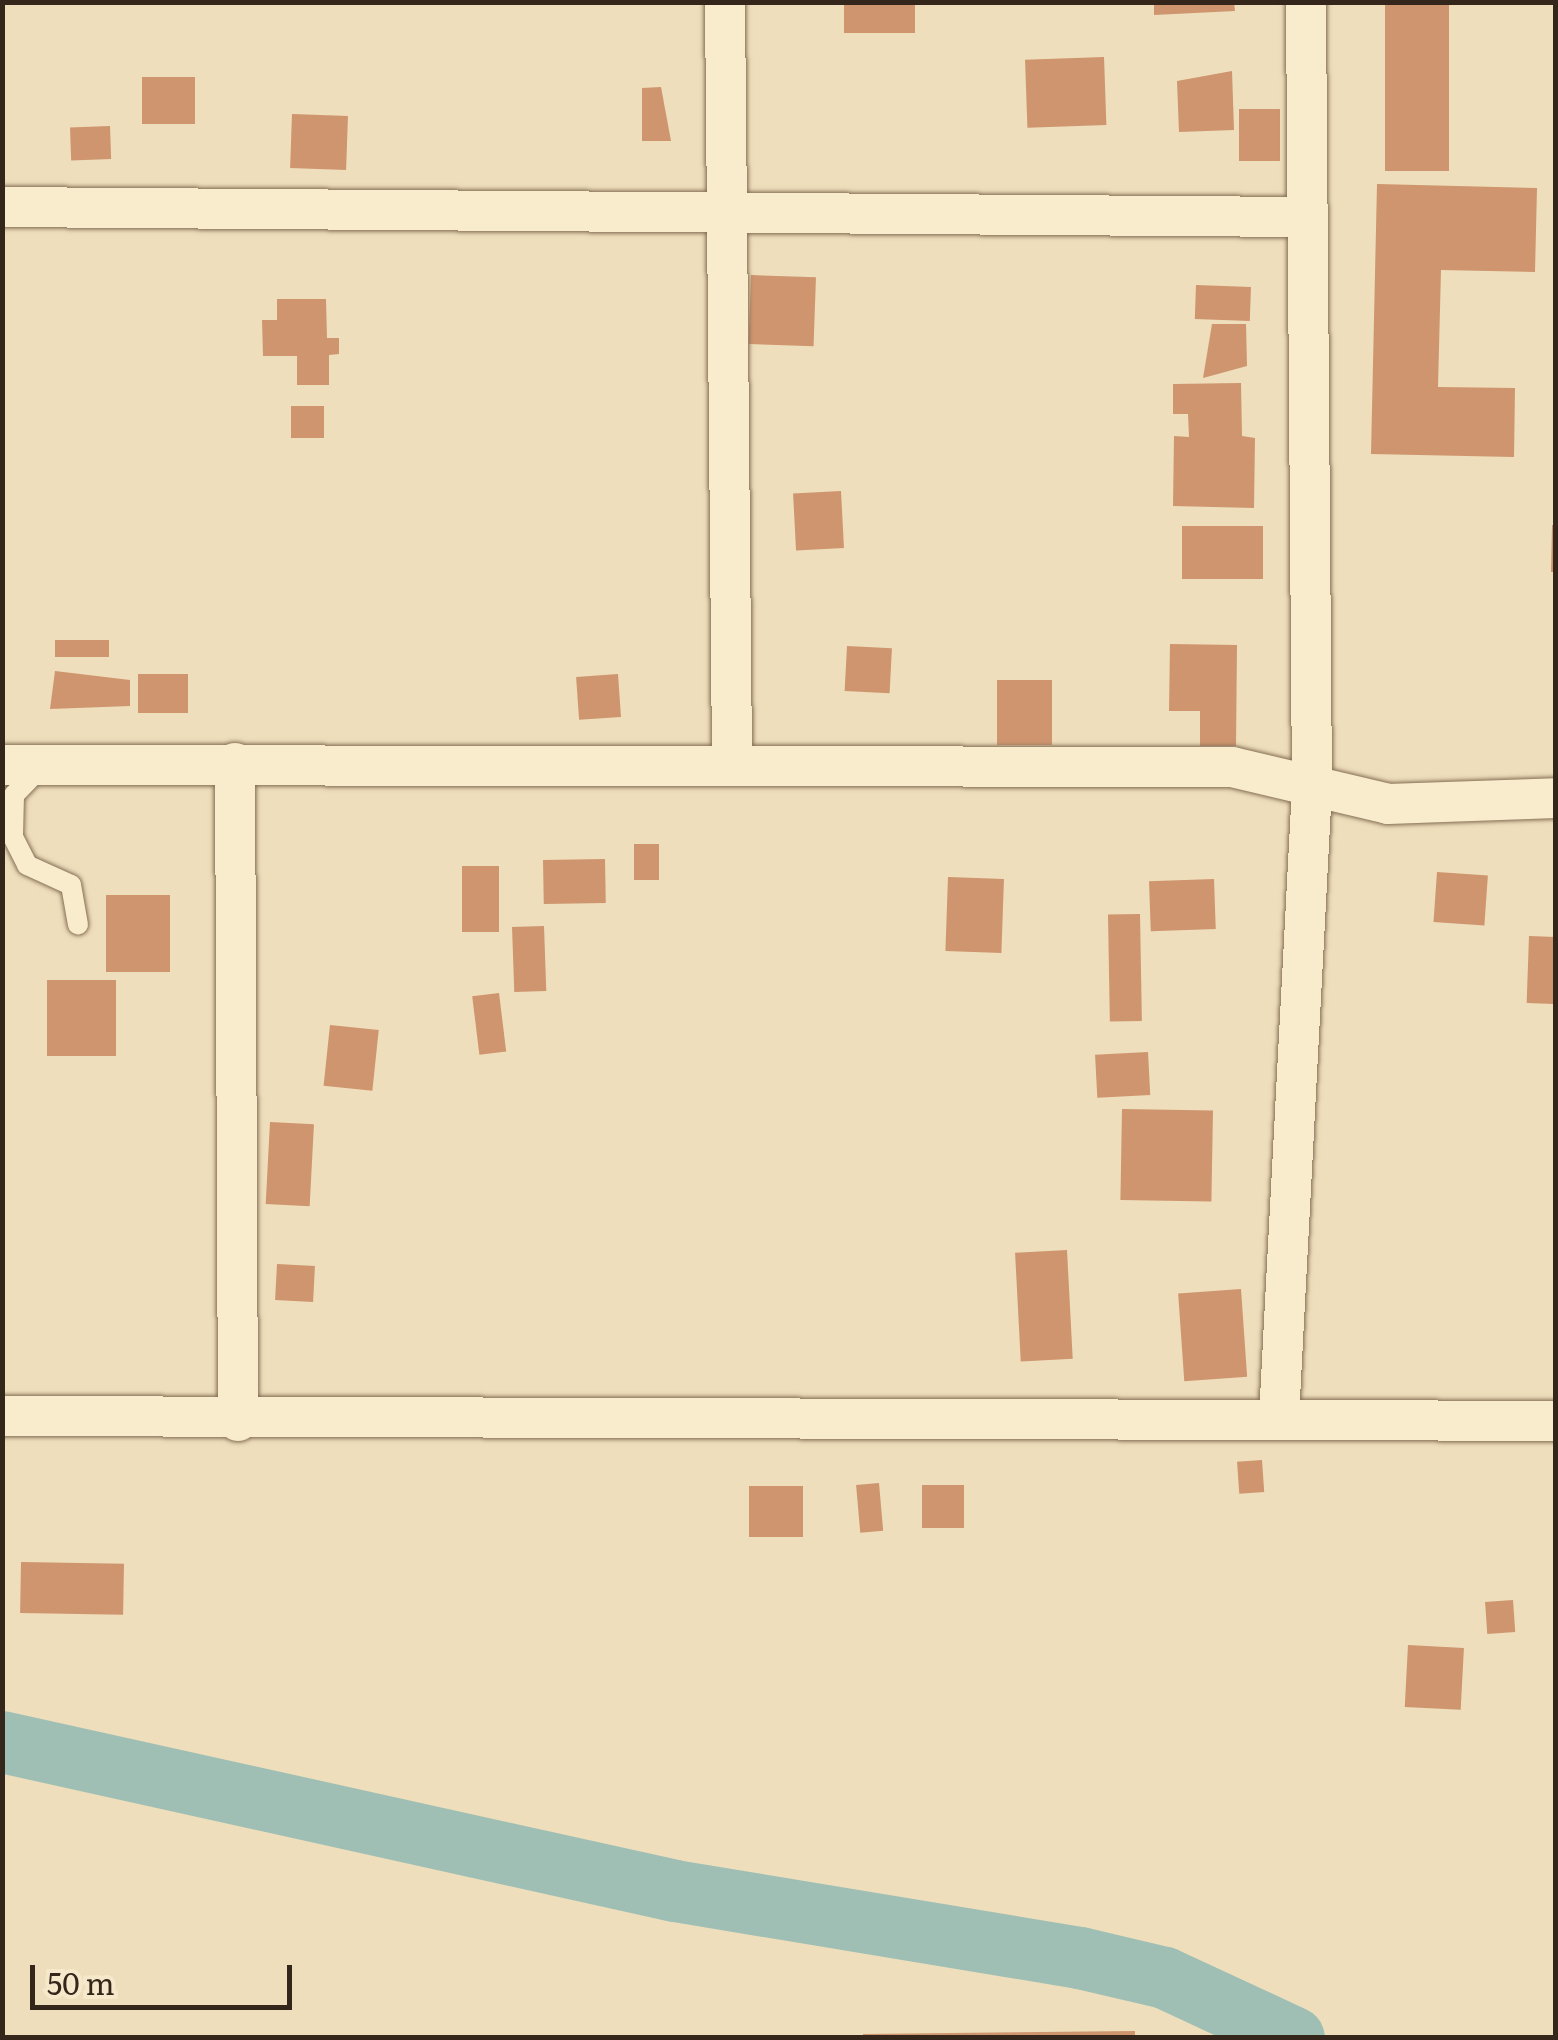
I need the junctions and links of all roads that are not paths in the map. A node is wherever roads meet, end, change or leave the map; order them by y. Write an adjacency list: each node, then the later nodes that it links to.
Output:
1 (725, 2): 4 (street)
2 (1306, 2): 5 (street)
3 (2, 207): 4 (street)
4 (727, 213): 5 (street); 9 (street)
5 (1301, 217): 10 (street)
6 (235, 763): 7 (street); 9 (street); 16 (street)
7 (44, 764): 8 (street); 12 (lane)
8 (2, 765)
9 (732, 765): 10 (street)
10 (1312, 788): 11 (street); 14 (street)
11 (1556, 798)
12 (78, 924)
13 (2, 1416): 16 (street)
14 (1279, 1417): 15 (street); 16 (street)
15 (1556, 1420)
16 (238, 1421)

